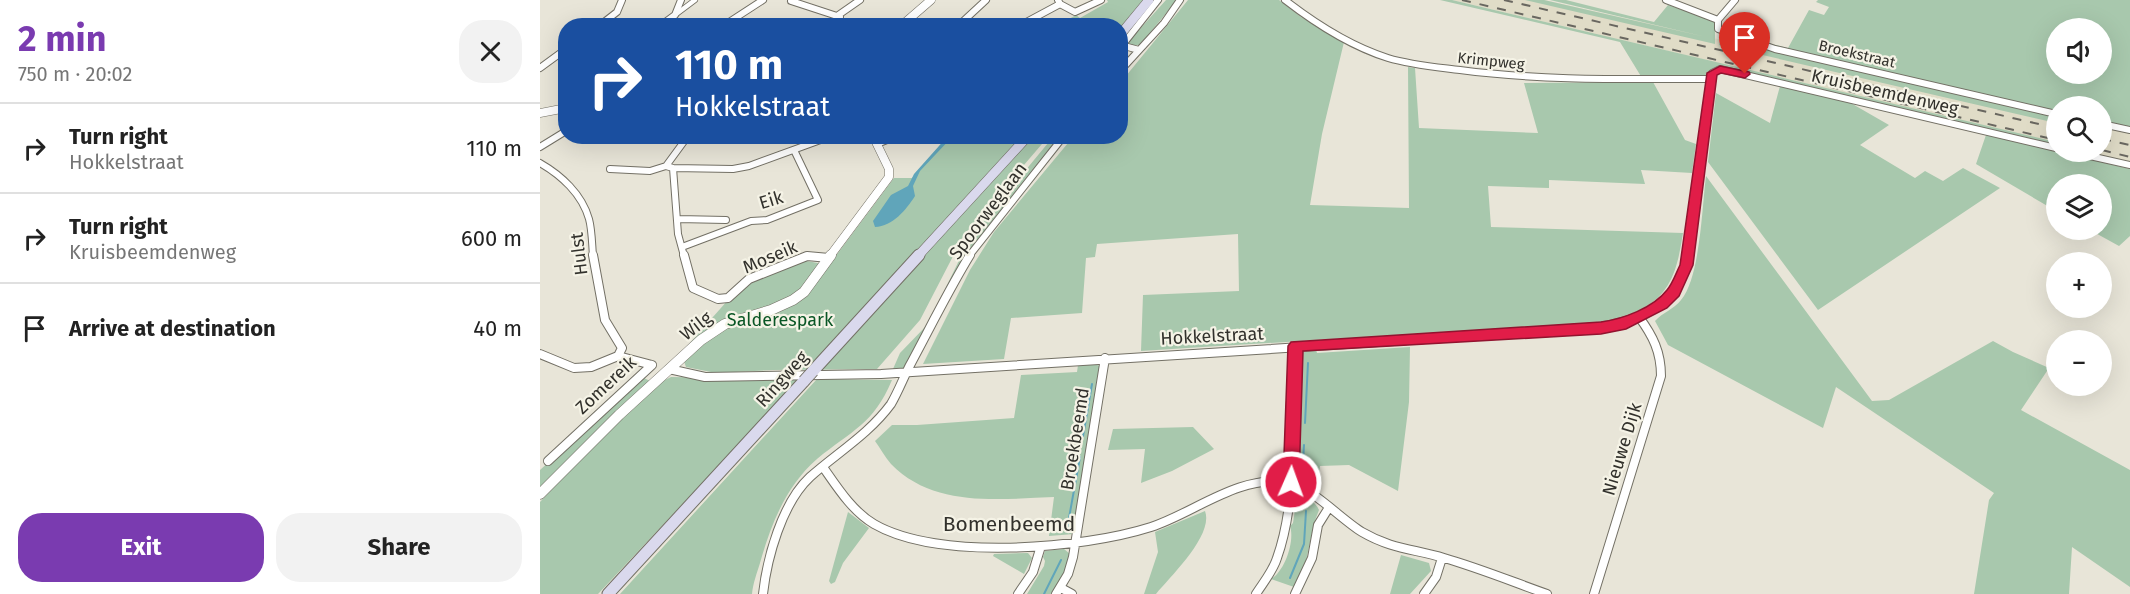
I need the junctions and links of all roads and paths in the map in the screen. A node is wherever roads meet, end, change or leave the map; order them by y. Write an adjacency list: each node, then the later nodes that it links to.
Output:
1 (622, 0): 19 (street)
2 (681, 0): 17 (street)
3 (695, 0): 17 (street)
4 (763, 0): 21 (street)
5 (860, 0): 18 (street)
6 (931, 0): 23 (street)
7 (986, 0): 24 (street)
8 (1101, 0): 16 (street)
9 (1149, 0): 27 (main road)
10 (1158, 0): 28 (street)
11 (1180, 0): 30 (street)
12 (1285, 0): 34 (street, Krimpweg)
13 (1666, 0): 26 (street, Broekstraat)
14 (1735, 0): 26 (street)
15 (791, 1): 18 (street)
16 (1059, 2): 25 (street)
17 (675, 15): 20 (street)
18 (837, 16): 22 (street)
19 (610, 18)
20 (671, 18)
21 (735, 18)
22 (840, 18)
23 (910, 18)
24 (967, 18)
25 (1032, 18)
26 (1719, 20): 36 (street, Broekstraat)
27 (1128, 25)
28 (1128, 38)
29 (1128, 47): 30 (street)
30 (1139, 50): 32 (street)
31 (558, 56): 33 (street)
32 (1128, 62)
33 (540, 68)
34 (1711, 79): 46 (street, Kruisbeemdenweg); 58 (street, Hokkelstraat)
35 (558, 110): 37 (street)
36 (2046, 112)
37 (540, 113)
38 (2112, 126): 39 (street)
39 (2130, 130)
40 (558, 136): 47 (street)
41 (683, 144): 52 (street)
42 (810, 144): 48 (street)
43 (877, 144): 57 (street, Wilg)
44 (1021, 144): 74 (main road, Ringweg)
45 (1058, 144): 64 (street, Spoorweglaan)
46 (2046, 146)
47 (540, 147)
48 (794, 150): 52 (street); 56 (street, Eik)
49 (2112, 161): 51 (street)
50 (541, 165): 61 (street, Hulst)
51 (2130, 165)
52 (669, 167): 53 (street); 54 (street, Moseik)
53 (610, 169)
54 (678, 219): 55 (street); 56 (street, Moseik)
55 (726, 220)
56 (682, 247): 57 (street, Moseik)
57 (829, 258): 63 (street, Wilg)
58 (1639, 317): 59 (street, Hokkelstraat); 82 (street, Nieuwe Dijk)
59 (1296, 346): 62 (street, Hokkelstraat); 67 (street)
60 (540, 354): 61 (street, Zomereik)
61 (618, 356): 65 (street, Zomereik)
62 (1106, 358): 64 (street, Hokkelstraat); 70 (street, Broekbeemd)
63 (669, 369): 64 (street, Hokkelstraat); 68 (street, Wilg)
64 (907, 371): 66 (street, Spoorweglaan)
65 (548, 461)
66 (823, 467): 71 (street, Bomenbeemd); 75 (street, Spoorweglaan)
67 (1291, 482): 69 (street); 70 (street, Bomenbeemd); 78 (street)
68 (540, 494)
69 (1328, 509): 72 (street); 79 (street)
70 (1075, 544): 71 (street, Bomenbeemd); 73 (street, Broekbeemd)
71 (1041, 546): 76 (street)
72 (1442, 558): 80 (street); 81 (street)
73 (1059, 591): 77 (street)
74 (608, 593)
75 (763, 594)
76 (1018, 594)
77 (1072, 594)
78 (1256, 594)
79 (1295, 594)
80 (1424, 594)
81 (1547, 594)
82 (1594, 594)

